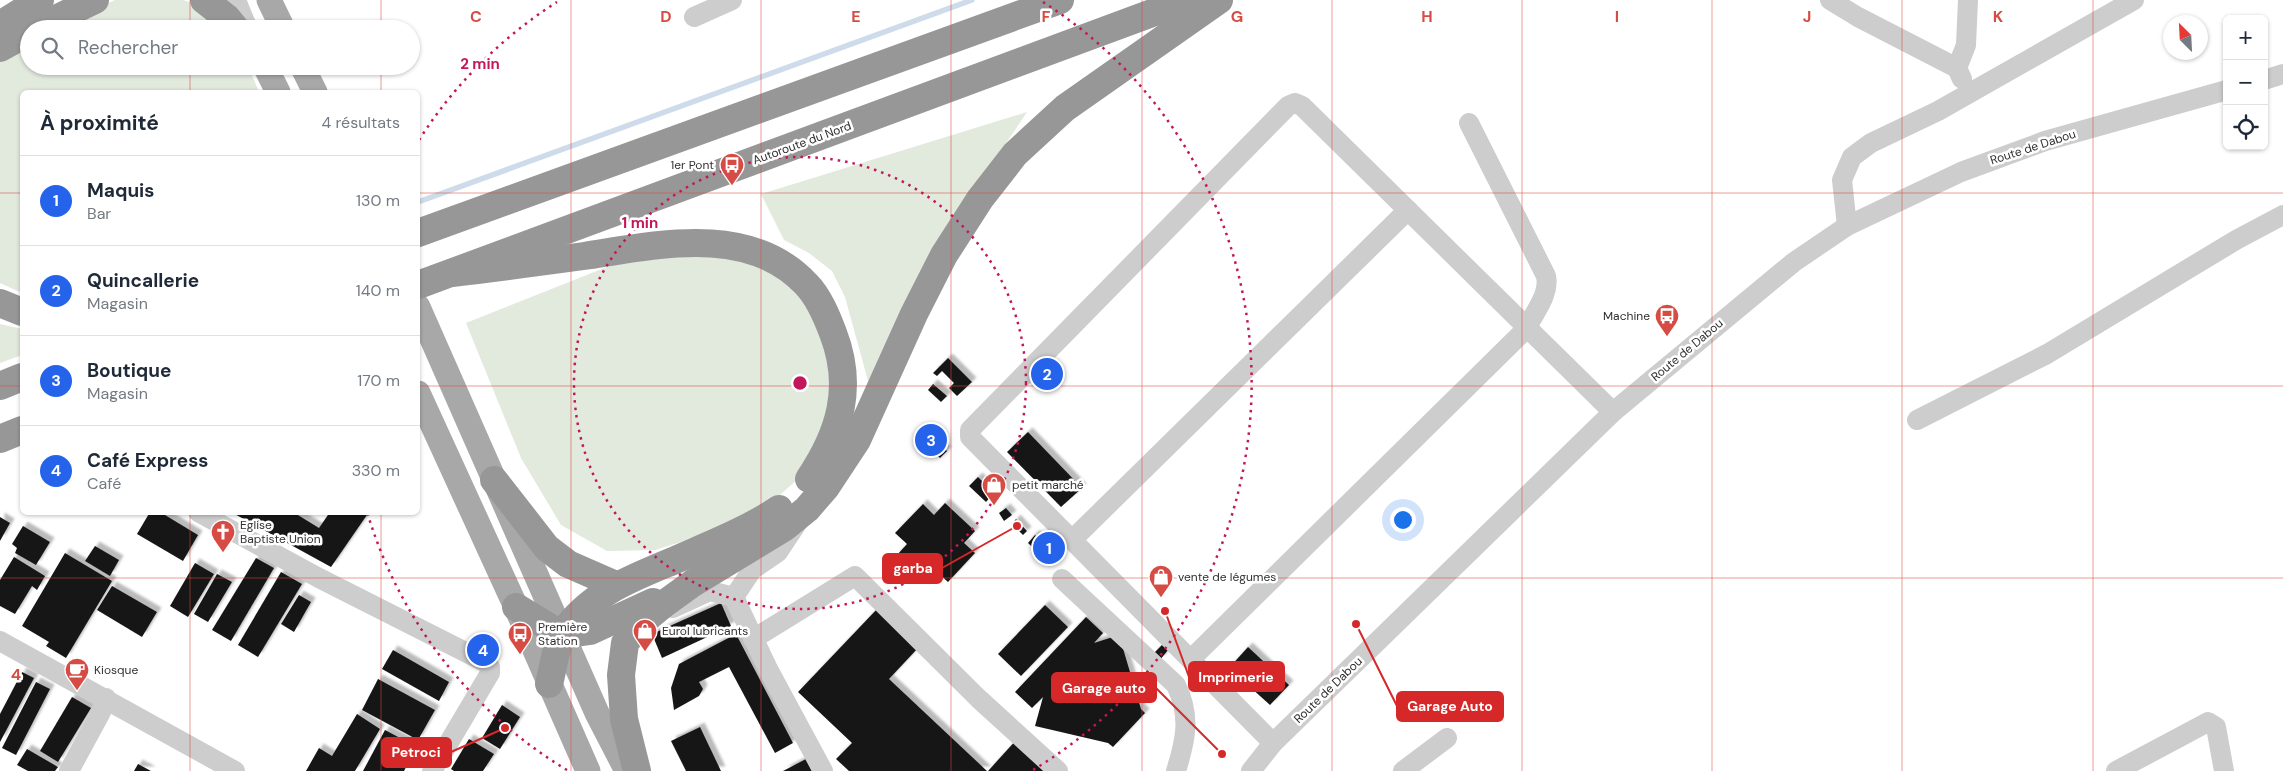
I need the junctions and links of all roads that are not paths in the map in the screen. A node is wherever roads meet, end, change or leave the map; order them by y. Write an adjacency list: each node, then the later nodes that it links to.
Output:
1 (40, 0): 18 (highway)
2 (94, 0): 14 (highway)
3 (204, 0): 15 (highway)
4 (236, 0): 16 (street)
5 (269, 0): 17 (main road)
6 (732, 0): 13 (street)
7 (1060, 0): 34 (highway)
8 (1187, 0): 35 (highway, Autoroute du Nord)
9 (1219, 0): 49 (highway)
10 (1830, 0): 21 (street)
11 (1968, 0): 21 (street)
12 (2134, 0): 29 (street)
13 (694, 17)
14 (53, 20)
15 (229, 20)
16 (244, 20)
17 (279, 20)
18 (0, 25)
19 (20, 37): 20 (highway)
20 (0, 48)
21 (1957, 68): 29 (street)
22 (2283, 74): 25 (street)
23 (270, 75): 26 (main road)
24 (306, 75): 27 (main road)
25 (2268, 79)
26 (277, 90)
27 (314, 90)
28 (2223, 91): 33 (street, Route de Dabou)
29 (1969, 94): 33 (street)
30 (1469, 123): 40 (street)
31 (1408, 210): 40 (street); 51 (street); 51 (street)
32 (2283, 215): 45 (street)
33 (1847, 226): 44 (street, Route de Dabou)
34 (420, 232)
35 (452, 273): 36 (highway, Autoroute du Nord); 54 (highway)
36 (420, 285)
37 (0, 303): 38 (highway)
38 (20, 311)
39 (420, 311): 48 (main road)
40 (1527, 328): 44 (street); 61 (street)
41 (20, 378): 42 (highway)
42 (0, 386)
43 (420, 397): 57 (main road)
44 (1613, 412): 65 (street, Route de Dabou)
45 (1917, 420)
46 (20, 431): 47 (highway)
47 (0, 439)
48 (494, 480): 54 (highway); 58 (main road)
49 (807, 509): 52 (street); 55 (highway)
50 (204, 515): 69 (street)
51 (1072, 540): 61 (street)
52 (752, 570): 55 (street); 56 (street)
53 (1062, 579): 75 (street)
54 (616, 585): 58 (highway)
55 (701, 587): 56 (street); 58 (highway); 72 (highway)
56 (734, 597): 59 (street)
57 (516, 607): 58 (highway); 62 (main road)
58 (562, 635): 62 (highway); 71 (main road)
59 (753, 639): 73 (street); 74 (street)
60 (0, 641): 63 (street)
61 (1190, 659): 65 (street)
62 (549, 684): 70 (main road)
63 (106, 698): 67 (street); 68 (street)
64 (1447, 738): 76 (street)
65 (1274, 742): 66 (street, Route de Dabou)
66 (1261, 767)
67 (69, 771)
68 (235, 771)
69 (432, 771)
70 (588, 771)
71 (627, 771)
72 (636, 771)
73 (823, 771)
74 (1058, 771)
75 (1176, 771)
76 (1403, 771)
77 (2116, 771): 78 (street)
78 (2224, 771)

